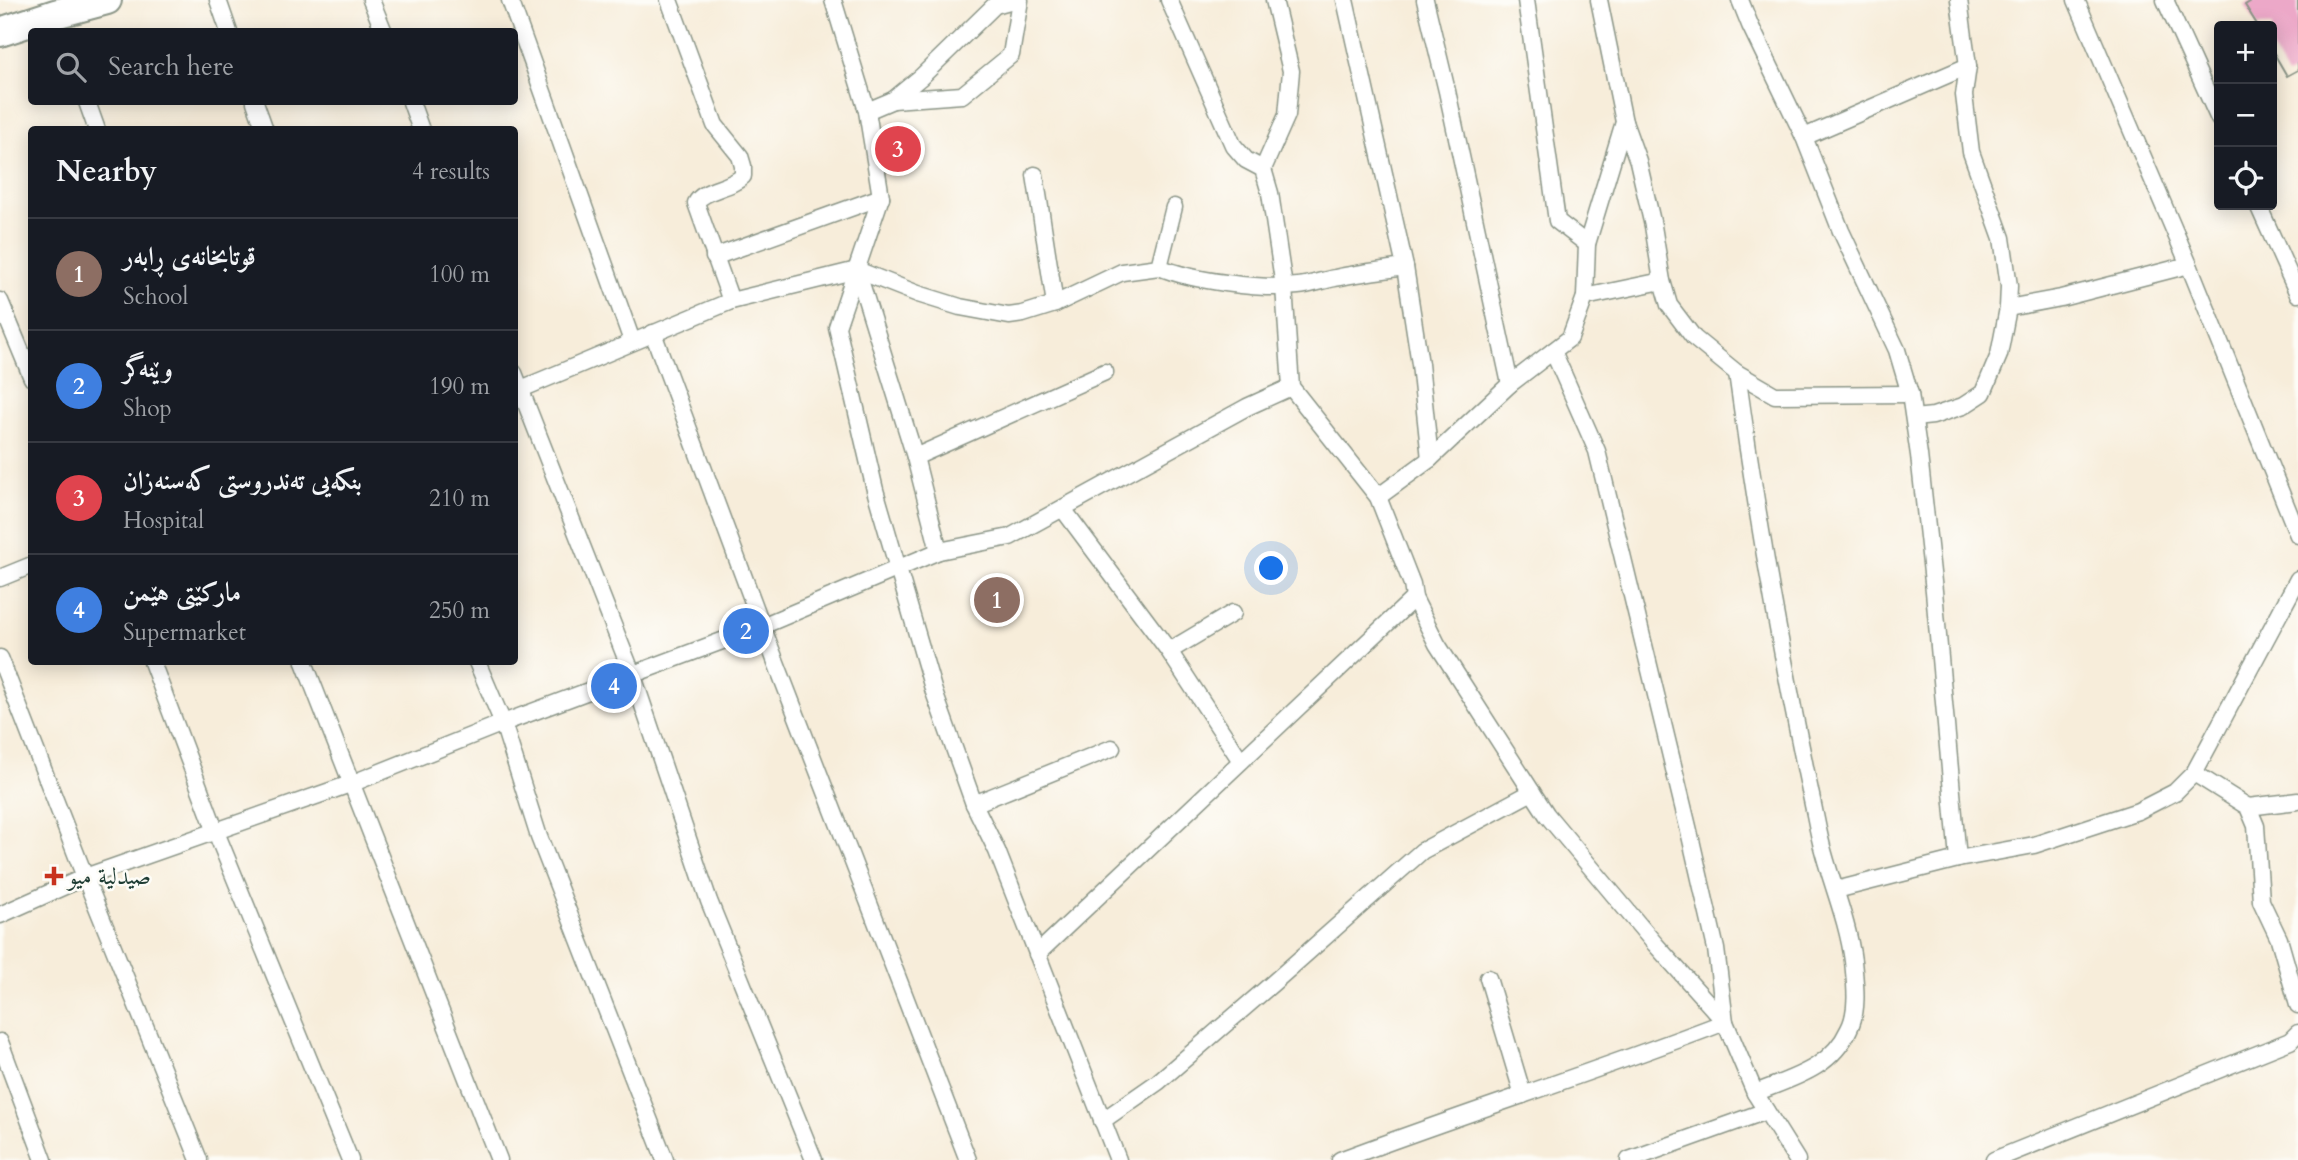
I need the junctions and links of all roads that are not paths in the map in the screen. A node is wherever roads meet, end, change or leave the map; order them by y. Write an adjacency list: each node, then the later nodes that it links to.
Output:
1 (107, 0): 19 (highway)
2 (218, 0): 20 (street)
3 (371, 0): 21 (street)
4 (510, 0): 55 (street)
5 (669, 0): 41 (street)
6 (832, 0): 29 (street)
7 (1013, 0): 24 (street)
8 (1020, 0): 24 (street)
9 (1169, 0): 35 (street)
10 (1274, 0): 35 (street)
11 (1345, 0): 44 (street)
12 (1425, 0): 60 (street)
13 (1526, 0): 40 (street)
14 (1599, 0): 30 (street)
15 (1740, 0): 34 (street)
16 (1959, 0): 23 (street)
17 (2076, 0): 42 (street)
18 (2165, 0): 28 (street)
19 (58, 23): 22 (highway)
20 (228, 28)
21 (382, 28)
22 (0, 32)
23 (1968, 66): 34 (street); 53 (street)
24 (893, 100): 29 (street)
25 (88, 105): 31 (street)
26 (256, 105): 32 (street)
27 (412, 105): 33 (street)
28 (2214, 108)
29 (867, 111): 37 (street)
30 (1625, 122): 40 (street); 46 (street)
31 (96, 126)
32 (264, 126)
33 (420, 126)
34 (1804, 137): 63 (street)
35 (1263, 169): 47 (street)
36 (1035, 175): 52 (street)
37 (881, 197): 41 (street); 45 (street)
38 (1174, 207): 43 (street)
39 (2260, 210): 48 (street)
40 (1587, 244): 49 (street)
41 (714, 257): 51 (street)
42 (2189, 265): 53 (street); 69 (street)
43 (1159, 267): 47 (street); 52 (street)
44 (1405, 267): 47 (street); 66 (street)
45 (857, 270): 51 (street); 52 (street); 65 (street); 72 (street)
46 (1662, 281): 49 (street); 59 (street)
47 (1284, 287): 61 (street)
48 (2298, 294)
49 (1585, 297): 56 (street)
50 (0, 301): 57 (street)
51 (731, 301): 54 (street)
52 (1055, 304)
53 (2008, 308): 64 (street)
54 (653, 333): 55 (street); 77 (street)
55 (632, 341): 62 (street)
56 (1553, 351): 60 (street); 101 (street)
57 (28, 368)
58 (1105, 372): 65 (street)
59 (1737, 373): 63 (street); 96 (street)
60 (1510, 384): 66 (street)
61 (1291, 387): 67 (street); 68 (street)
62 (518, 391): 83 (street)
63 (1910, 394): 64 (street)
64 (1914, 418): 94 (street)
65 (915, 457): 70 (street)
66 (1430, 459): 67 (street)
67 (1378, 497): 75 (street)
68 (1063, 509): 70 (street); 78 (street)
69 (2298, 535)
70 (939, 551): 72 (street)
71 (28, 567): 73 (street)
72 (899, 568): 77 (street); 91 (street)
73 (0, 578)
74 (2298, 579): 87 (street)
75 (1414, 598): 86 (street); 89 (street)
76 (1233, 613): 78 (street)
77 (762, 626): 83 (street); 114 (street)
78 (1169, 651): 86 (street)
79 (0, 658): 95 (street)
80 (153, 665): 93 (street)
81 (305, 665): 88 (street)
82 (478, 665): 84 (street)
83 (633, 676): 84 (street); 113 (street)
84 (503, 723): 88 (street); 112 (street)
85 (1112, 748): 91 (street)
86 (1241, 761): 98 (street)
87 (2193, 773): 92 (street); 94 (street)
88 (353, 783): 93 (street); 111 (street)
89 (1532, 792): 101 (street); 107 (street)
90 (2298, 801): 92 (street)
91 (974, 804): 98 (street)
92 (2248, 807): 100 (street)
93 (216, 832): 95 (street); 110 (street)
94 (1958, 859): 96 (street)
95 (85, 877): 97 (street); 109 (street)
96 (1836, 890): 104 (street)
97 (0, 915)
98 (1037, 954): 107 (street)
99 (1488, 978): 105 (street)
100 (2298, 1005)
101 (1725, 1022): 104 (street); 105 (street)
102 (2298, 1033): 119 (street)
103 (0, 1042): 108 (street)
104 (1755, 1093): 106 (street)
105 (1523, 1095): 116 (street)
106 (1766, 1111): 117 (street); 118 (street)
107 (1102, 1121): 115 (street)
108 (44, 1160)
109 (200, 1160)
110 (349, 1160)
111 (499, 1160)
112 (665, 1160)
113 (814, 1160)
114 (968, 1160)
115 (1118, 1160)
116 (1340, 1160)
117 (1629, 1160)
118 (1797, 1160)
119 (1994, 1160)

